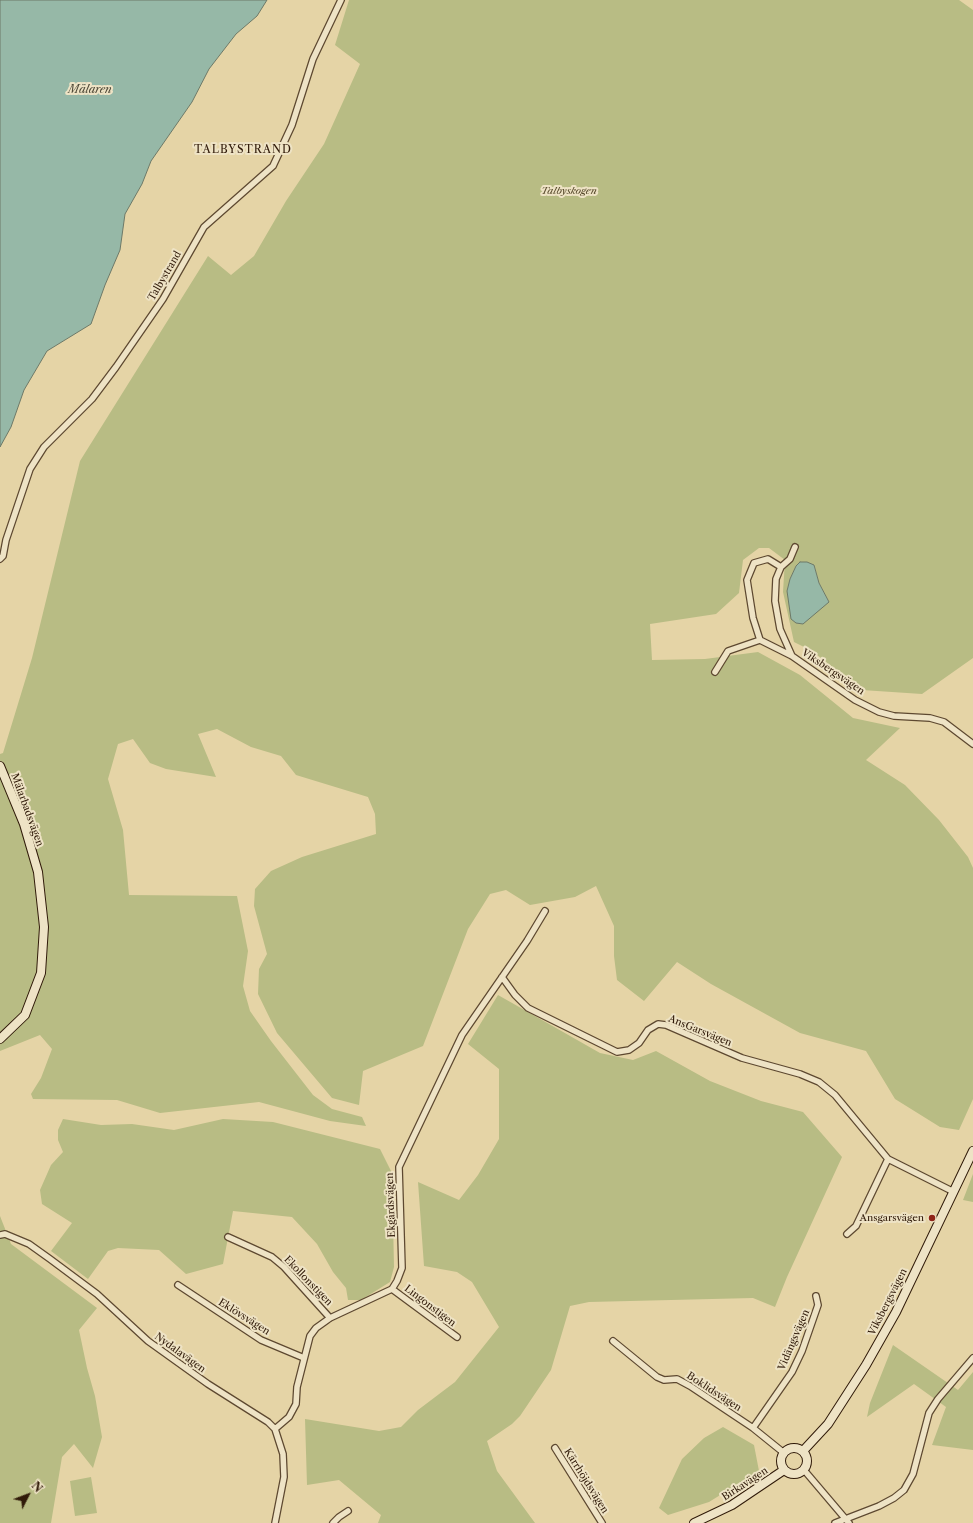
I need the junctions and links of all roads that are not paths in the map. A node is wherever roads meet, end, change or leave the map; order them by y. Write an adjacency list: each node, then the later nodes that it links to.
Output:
1 (341, 0): 3 (street, Talbystrand)
2 (795, 547): 4 (street, Viksbergsvägen)
3 (0, 559)
4 (780, 567): 5 (street); 6 (street, Viksbergsvägen)
5 (760, 640): 6 (street, Viksbergsvägen); 7 (street)
6 (792, 656): 8 (street, Viksbergsvägen)
7 (715, 672)
8 (973, 744)
9 (0, 766): 12 (street, Mälarbadsvägen)
10 (545, 911): 11 (street, Ekgårdsvägen)
11 (502, 977): 14 (street, AnsGarsvägen); 20 (street, Ekgårdsvägen)
12 (0, 1039)
13 (973, 1151): 15 (street, Viksbergsvägen)
14 (888, 1159): 15 (street, AnsGarsvägen); 16 (street)
15 (954, 1192): 30 (street, Viksbergsvägen)
16 (847, 1234)
17 (0, 1235): 27 (street, Nydalavägen)
18 (228, 1237): 22 (street, Ekollonstigen)
19 (178, 1286): 25 (street, Eklövsvägen)
20 (392, 1289): 22 (street); 23 (street, Lingonstigen)
21 (816, 1296): 28 (street, Vidängsvägen)
22 (330, 1318): 25 (street)
23 (456, 1337)
24 (613, 1341): 28 (street, Boklidsvägen)
25 (304, 1358): 27 (street)
26 (973, 1358): 35 (street)
27 (275, 1428): 36 (street)
28 (753, 1428): 31 (street, Boklidsvägen)
29 (555, 1448): 38 (street, Kärrhöjdsvägen)
30 (803, 1451): 31 (street); 33 (street)
31 (784, 1453): 32 (street)
32 (784, 1470): 33 (street); 39 (street, Birkavägen)
33 (804, 1470): 35 (street)
34 (348, 1511): 37 (street)
35 (847, 1521): 40 (street)
36 (275, 1523)
37 (333, 1523)
38 (602, 1523)
39 (694, 1523)
40 (835, 1523)

